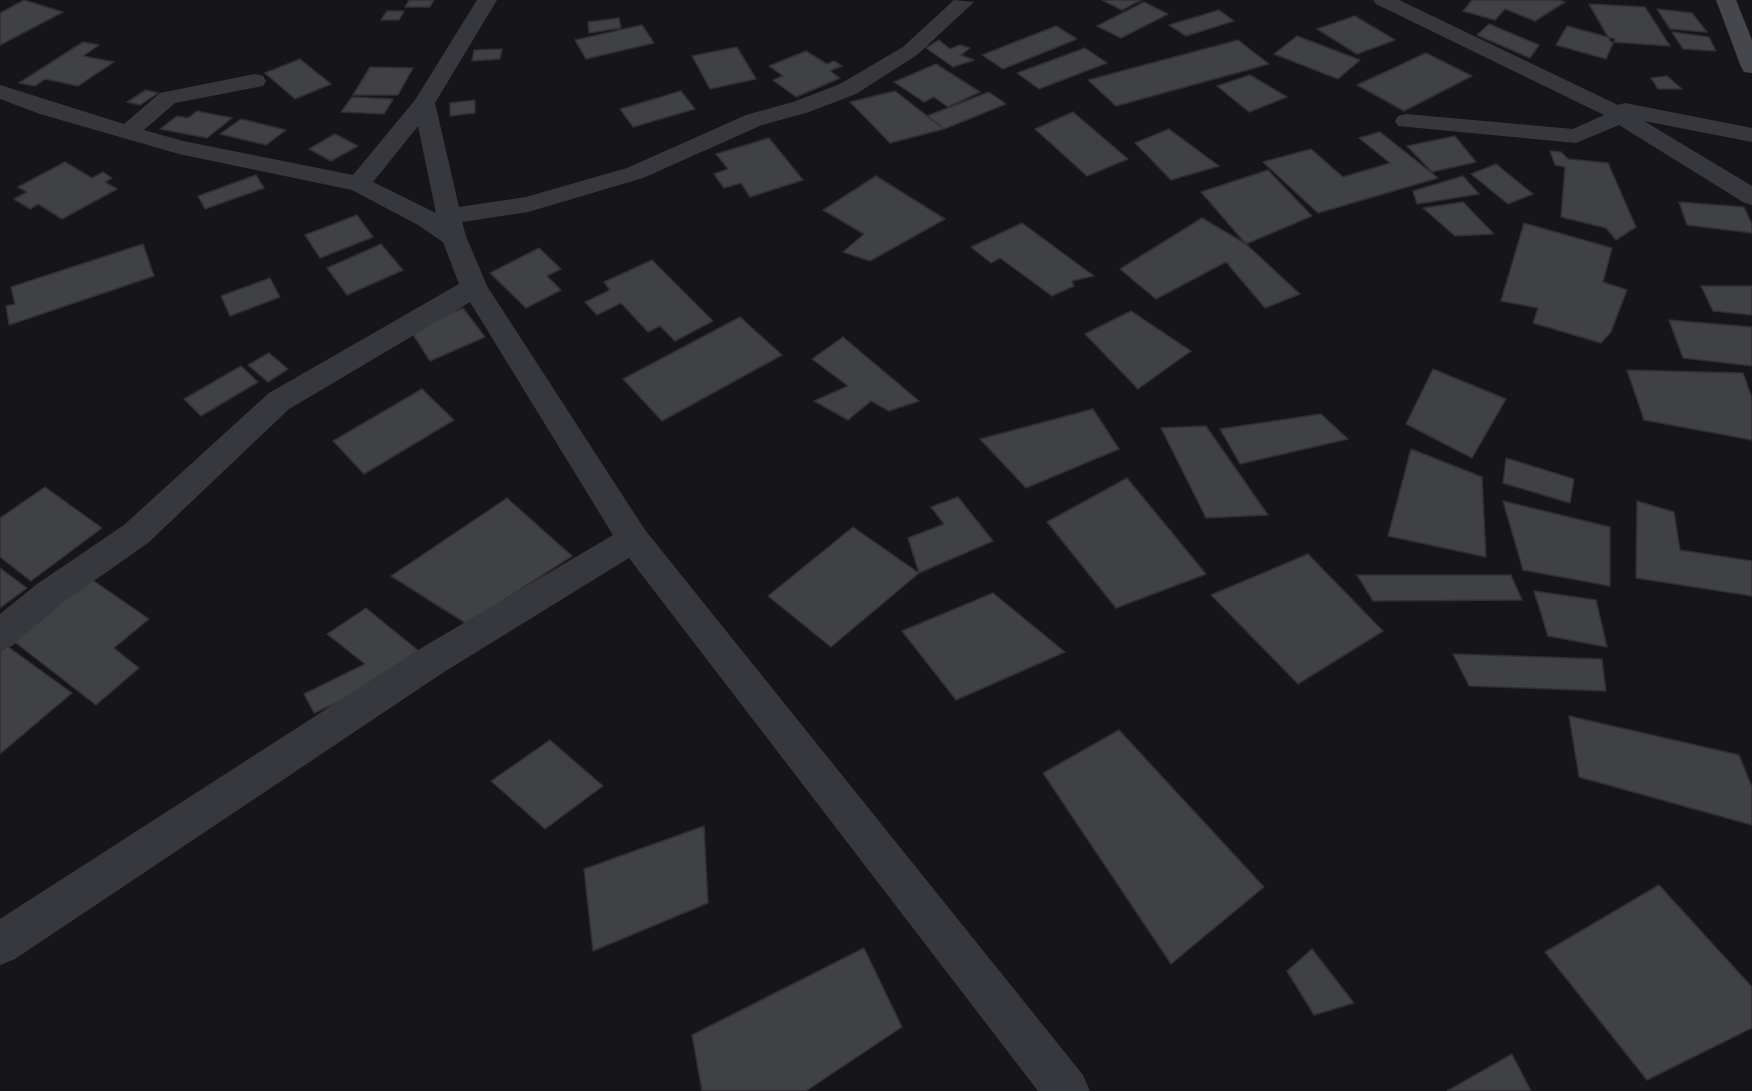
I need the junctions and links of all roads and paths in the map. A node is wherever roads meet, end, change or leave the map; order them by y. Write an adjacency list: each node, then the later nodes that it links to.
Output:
1 (487, 0): 8 (street)
2 (1383, 0): 9 (street)
3 (1726, 0): 5 (main road)
4 (964, 2): 15 (street)
5 (1752, 67)
6 (255, 81): 11 (street)
7 (0, 92): 11 (street)
8 (424, 103): 13 (street); 15 (street)
9 (1612, 110): 10 (street); 12 (street); 14 (street)
10 (1406, 121)
11 (128, 132): 13 (street)
12 (1752, 135)
13 (359, 184): 15 (street)
14 (1752, 197)
15 (451, 227): 16 (street)
16 (474, 286): 17 (street); 18 (street)
17 (633, 539): 19 (street); 20 (street)
18 (0, 635)
19 (0, 944)
20 (1067, 1091)

